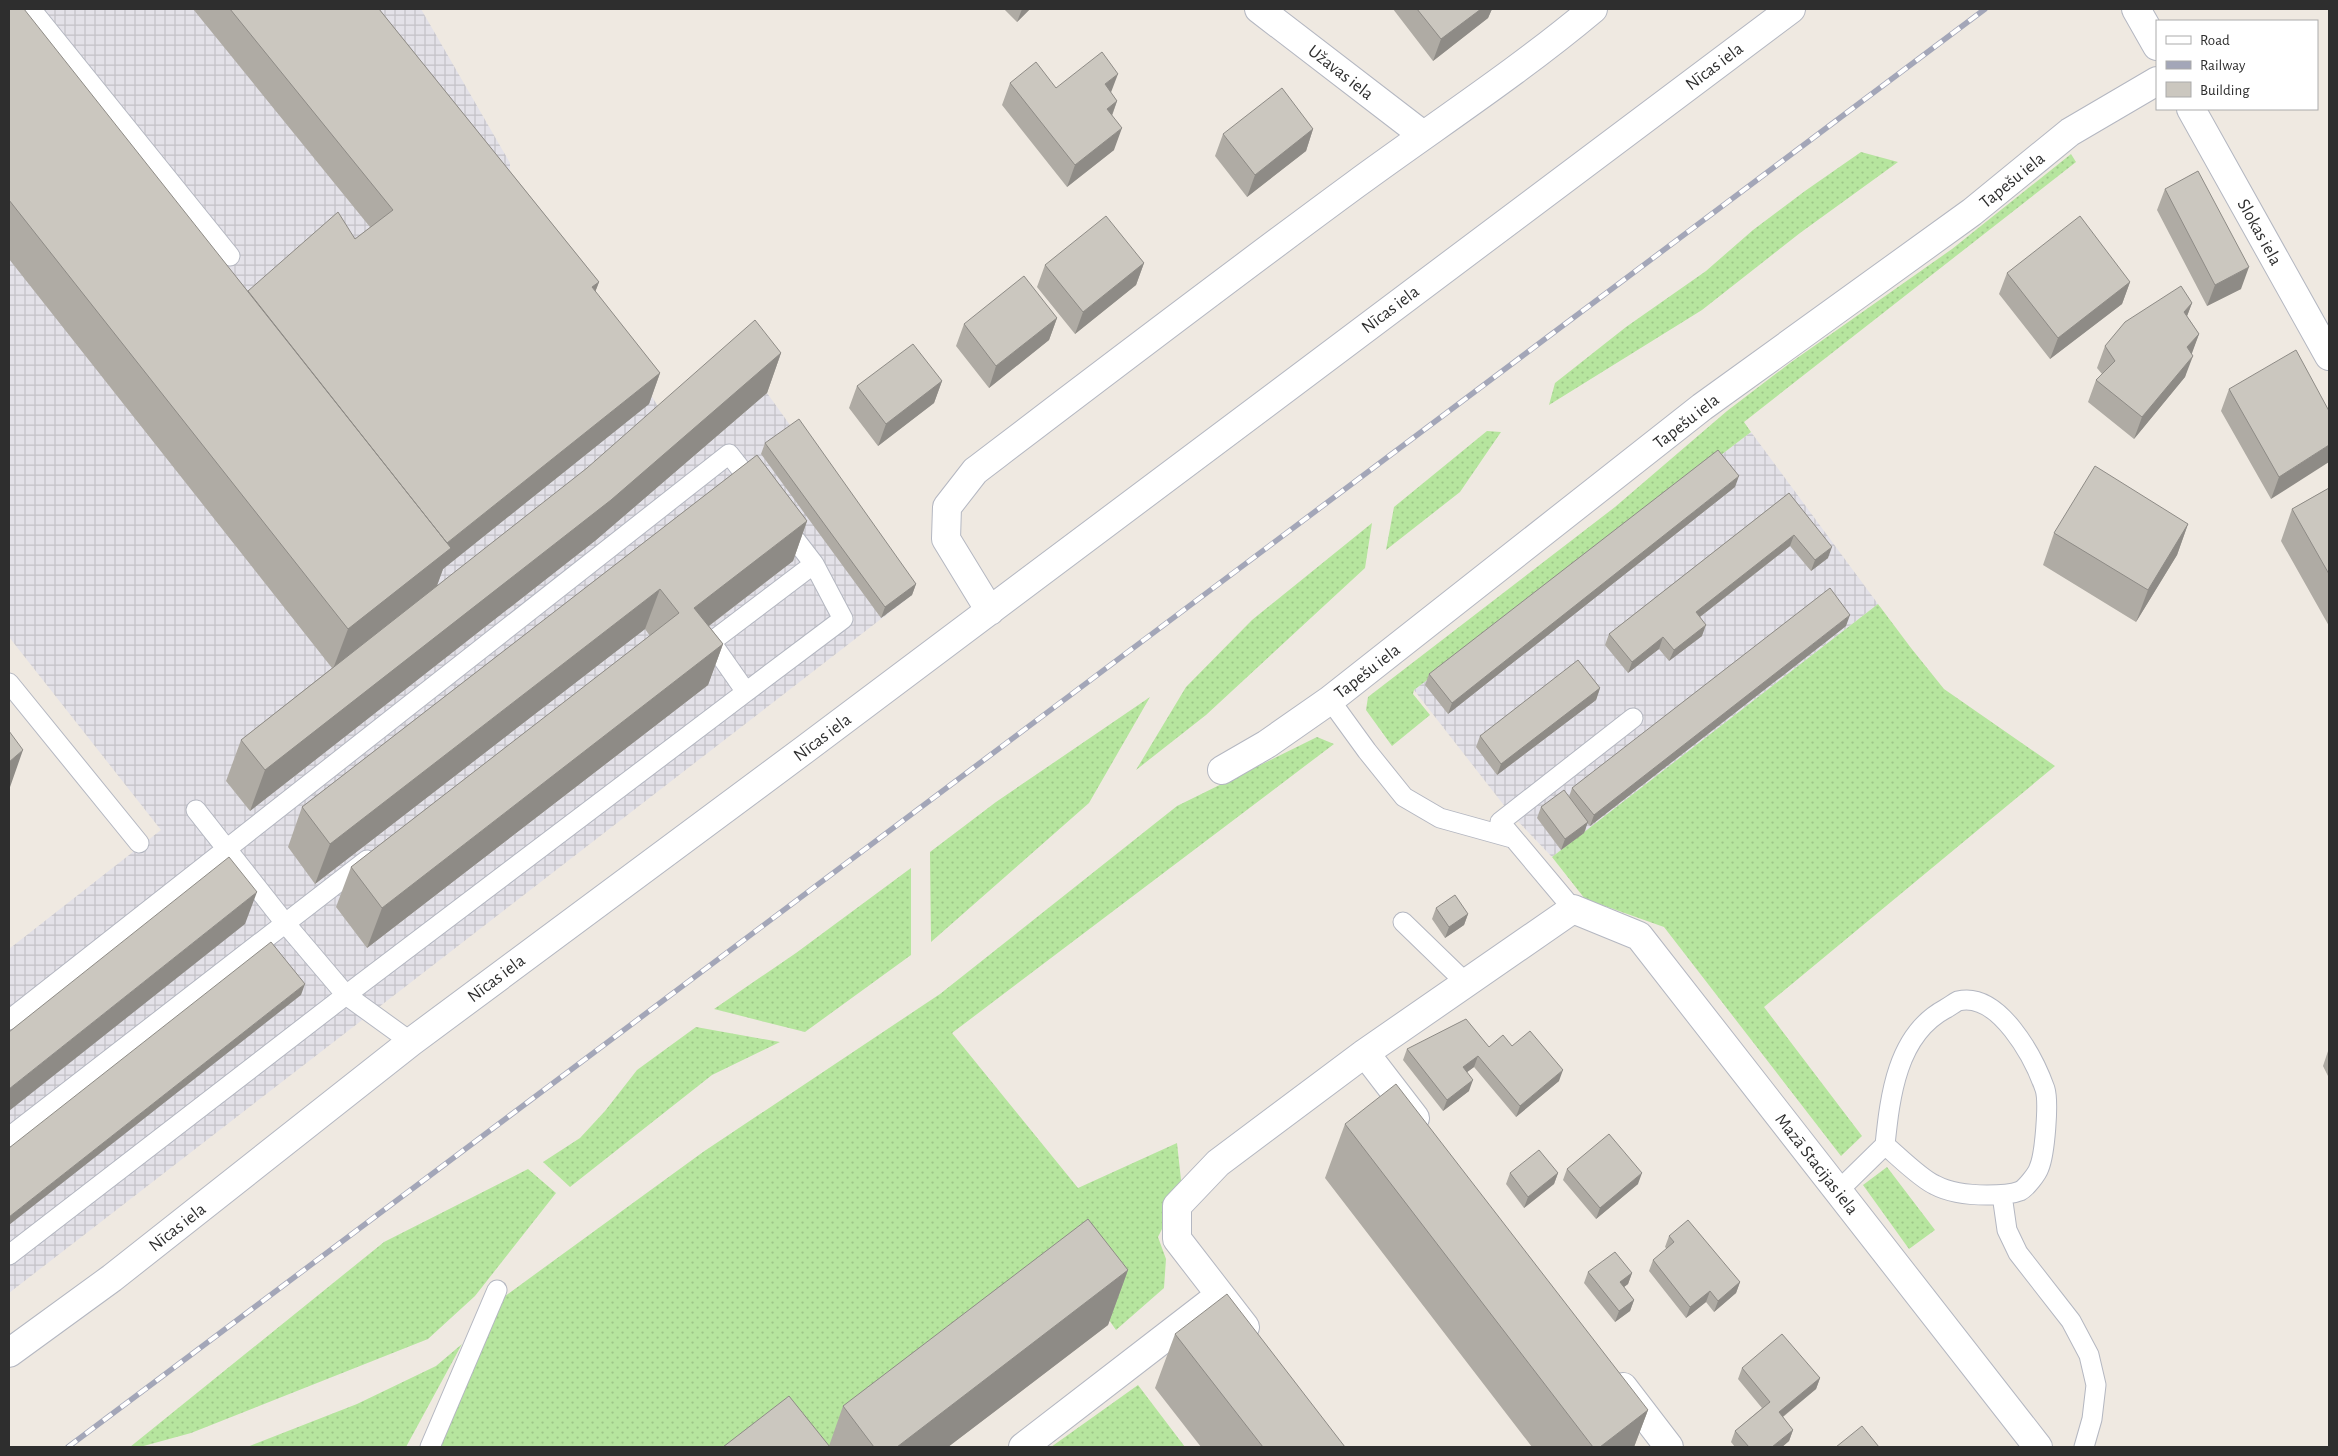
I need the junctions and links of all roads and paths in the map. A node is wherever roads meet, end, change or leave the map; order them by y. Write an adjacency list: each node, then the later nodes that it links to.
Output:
1 (31, 9): 10 (lane)
2 (1259, 9): 9 (street, Užavas iela)
3 (1593, 9): 9 (street)
4 (1791, 9): 13 (street, Nīcas iela)
5 (2136, 9): 6 (street)
6 (2156, 44)
7 (2156, 83): 16 (street, Tapešu iela)
8 (2192, 110): 11 (street, Slokas iela)
9 (1423, 135): 13 (street)
10 (230, 256)
11 (2329, 356)
12 (814, 564): 15 (lane); 15 (lane); 22 (lane)
13 (990, 611): 30 (street, Nīcas iela)
14 (9, 683): 21 (lane)
15 (746, 692): 28 (lane)
16 (1330, 700): 18 (street, Tapešu iela); 20 (lane)
17 (1633, 718): 20 (lane)
18 (1222, 770)
19 (196, 810): 22 (lane)
20 (1512, 838): 24 (lane)
21 (139, 843)
22 (229, 849): 26 (lane); 29 (lane)
23 (379, 852): 26 (lane)
24 (1573, 909): 27 (street); 35 (street, Mazā Stacijas iela)
25 (1403, 922): 27 (lane)
26 (285, 923): 28 (lane); 33 (lane)
27 (1466, 983): 31 (street)
28 (346, 995): 30 (lane); 37 (lane)
29 (9, 1020)
30 (411, 1042): 41 (street, Nīcas iela)
31 (1365, 1053): 32 (street); 39 (street)
32 (1429, 1136)
33 (9, 1137)
34 (1885, 1145): 35 (lane); 36 (lane); 36 (lane)
35 (1838, 1191): 46 (street, Mazā Stacijas iela)
36 (2002, 1195): 47 (lane)
37 (9, 1255)
38 (497, 1290): 43 (lane)
39 (1220, 1294): 40 (street); 44 (street)
40 (1260, 1347)
41 (9, 1353)
42 (1607, 1366): 45 (street)
43 (430, 1447)
44 (1023, 1447)
45 (1669, 1447)
46 (2038, 1447)
47 (2084, 1447)

